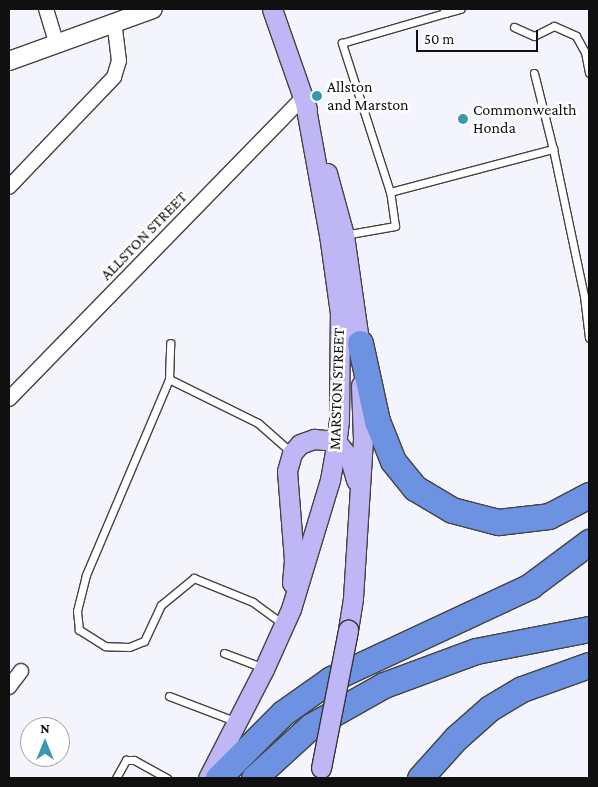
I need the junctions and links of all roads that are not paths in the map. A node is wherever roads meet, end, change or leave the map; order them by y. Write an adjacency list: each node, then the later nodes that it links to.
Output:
1 (46, 9): 8 (street)
2 (153, 9): 6 (street)
3 (272, 9): 12 (main road, MARSTON STREET)
4 (460, 9): 5 (lane)
5 (444, 11): 15 (lane)
6 (114, 23): 8 (street); 14 (street)
7 (514, 27): 11 (lane)
8 (57, 44): 9 (street)
9 (9, 61)
10 (534, 73): 13 (lane)
11 (589, 73)
12 (304, 97): 16 (main road, MARSTON STREET); 22 (street, ALLSTON STREET); 23 (main road, MARSTON STREET)
13 (553, 149): 15 (lane); 17 (lane)
14 (9, 187)
15 (390, 192): 16 (lane)
16 (344, 235): 20 (main road, MARSTON STREET)
17 (587, 296): 18 (lane)
18 (589, 338)
19 (170, 343): 21 (lane)
20 (360, 343): 25 (main road, MARSTON STREET); 26 (highway)
21 (169, 379): 24 (lane); 28 (lane)
22 (9, 399)
23 (336, 441): 24 (main road); 25 (main road); 28 (main road, MARSTON STREET)
24 (292, 453): 28 (main road)
25 (359, 494): 37 (main road, MARSTON STREET, bridge)
26 (589, 495)
27 (589, 542): 41 (highway)
28 (287, 617): 32 (main road, MARSTON STREET)
29 (589, 629): 42 (highway)
30 (224, 653): 32 (lane)
31 (589, 665): 43 (highway)
32 (264, 669): 36 (main road, MARSTON STREET)
33 (21, 671): 34 (street)
34 (9, 687)
35 (169, 696): 36 (lane)
36 (237, 722): 40 (main road, MARSTON STREET)
37 (319, 773)
38 (116, 778): 39 (lane)
39 (167, 778)
40 (208, 778)
41 (218, 778)
42 (254, 778)
43 (420, 778)

